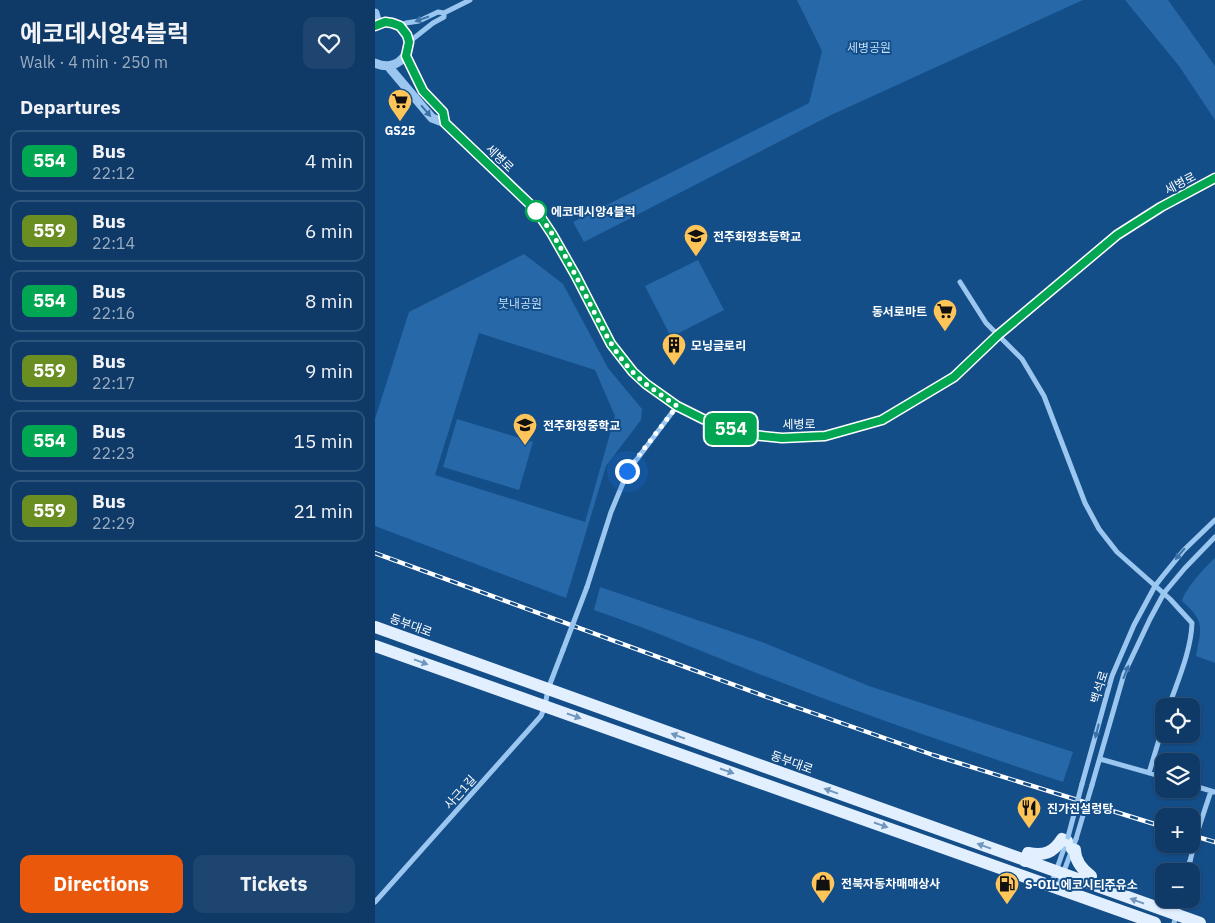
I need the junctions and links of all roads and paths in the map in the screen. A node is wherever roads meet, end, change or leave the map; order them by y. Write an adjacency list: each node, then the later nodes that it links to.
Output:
1 (470, 0): 3 (street)
2 (375, 13): 4 (street)
3 (444, 13): 5 (street, one-way to 5); 6 (street)
4 (377, 25): 5 (street)
5 (400, 26): 6 (street)
6 (409, 42): 7 (street)
7 (406, 56): 8 (street, 세병로); 9 (street, 세병로)
8 (380, 66): 9 (street, 세병로, one-way to 9)
9 (445, 123): 13 (street, 세병로)
10 (1215, 178): 12 (street, 세병로)
11 (960, 282): 12 (street)
12 (998, 335): 13 (street, 세병로); 16 (street)
13 (677, 406): 20 (street, 사근1길, bridge)
14 (1215, 520): 16 (street, 백석로, one-way to 16)
15 (1215, 537): 17 (street, 백석로)
16 (1155, 586): 17 (street); 29 (street, 백석로, one-way to 29, bridge)
17 (1164, 593): 21 (street); 24 (street, 백석로, one-way to 17)
18 (375, 627): 20 (main road, 동부대로)
19 (375, 646): 22 (main road, one-way to 22)
20 (548, 689): 22 (street, 사근1길); 30 (main road, 동부대로, one-way to 20)
21 (1172, 698)
22 (545, 706): 34 (main road, one-way to 34); 35 (street, 사근1길)
23 (1158, 743): 25 (street)
24 (1100, 759): 25 (street); 29 (street, 백석로, bridge)
25 (1149, 772): 26 (street)
26 (1155, 774)
27 (1200, 787): 28 (street)
28 (1213, 791): 31 (street, bridge)
29 (1071, 842): 30 (main road); 32 (street, 백석로); 32 (street, 백석로); 33 (main road)
30 (1025, 861): 32 (main road, 동부대로)
31 (1189, 863)
32 (1059, 873): 33 (main road, 동부대로); 34 (street, 백석로)
33 (1089, 883): 36 (main road, 동부대로, one-way to 33)
34 (1054, 886): 37 (main road)
35 (375, 902)
36 (1176, 919): 38 (main road, 동부대로)
37 (1155, 923)
38 (1200, 923)

